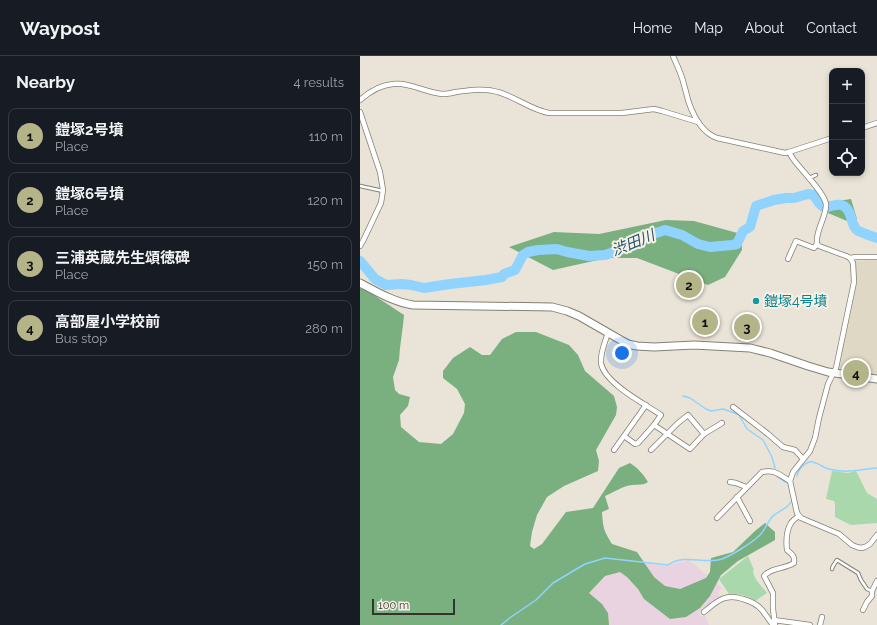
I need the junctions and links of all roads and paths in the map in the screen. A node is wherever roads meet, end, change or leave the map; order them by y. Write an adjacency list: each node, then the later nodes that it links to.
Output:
1 (673, 56): 4 (street)
2 (360, 100): 4 (street)
3 (360, 112): 12 (street)
4 (698, 122): 8 (street)
5 (877, 123): 6 (street)
6 (865, 127)
7 (829, 139): 8 (street)
8 (789, 152): 10 (street)
9 (816, 175): 10 (lane)
10 (809, 178): 13 (street)
11 (360, 186): 12 (lane)
12 (383, 191): 14 (street)
13 (817, 244): 16 (street); 17 (street)
14 (360, 246)
15 (877, 257): 17 (street)
16 (788, 258)
17 (850, 258): 20 (street)
18 (360, 283): 19 (street)
19 (608, 333): 20 (street); 22 (street)
20 (834, 373): 21 (street); 31 (street)
21 (877, 379)
22 (646, 405): 25 (street); 28 (street)
23 (733, 407): 31 (street)
24 (722, 423): 27 (street)
25 (654, 425): 26 (street); 28 (street)
26 (667, 434): 27 (street); 27 (street); 30 (street)
27 (704, 434)
28 (624, 436): 29 (street)
29 (614, 450)
30 (651, 450)
31 (803, 460): 32 (street)
32 (790, 481): 34 (street); 36 (street)
33 (730, 482): 34 (street)
34 (746, 487): 35 (street)
35 (737, 497): 37 (street); 38 (street)
36 (799, 516): 39 (street); 46 (street)
37 (717, 518)
38 (750, 522)
39 (877, 535)
40 (832, 569): 42 (lane)
41 (876, 584): 42 (street)
42 (872, 591): 43 (street)
43 (863, 610)
44 (704, 612): 46 (street)
45 (822, 617): 48 (street)
46 (774, 624): 47 (street)
47 (810, 625)
48 (820, 625)

